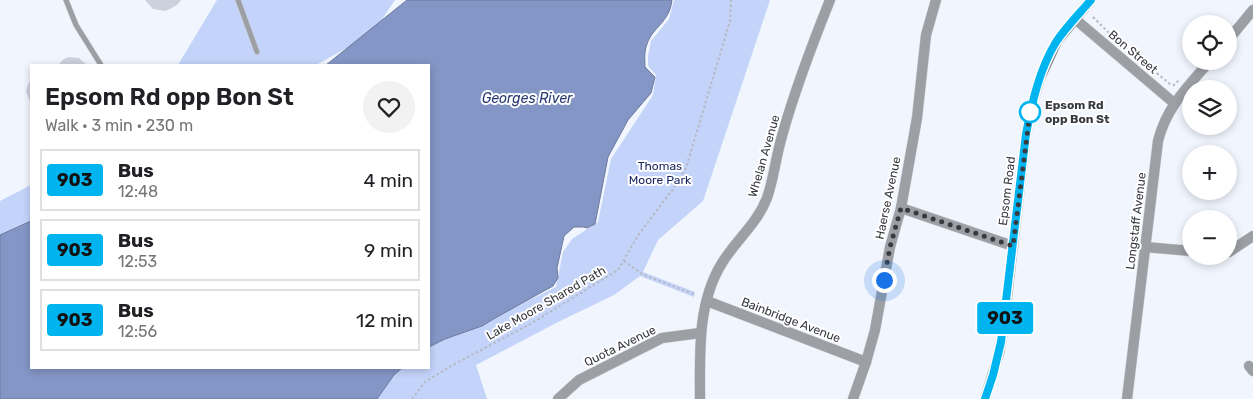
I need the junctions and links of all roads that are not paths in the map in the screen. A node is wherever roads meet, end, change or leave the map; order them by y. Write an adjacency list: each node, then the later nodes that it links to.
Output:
1 (66, 0): 10 (lane)
2 (238, 0): 9 (lane)
3 (830, 0): 19 (street, Whelan Avenue)
4 (936, 0): 13 (street, Haerse Avenue)
5 (1091, 0): 7 (street, Epsom Road)
6 (1253, 10): 8 (street)
7 (1075, 19): 12 (street, Bon Street); 15 (street, Epsom Road)
8 (1237, 29)
9 (257, 52)
10 (100, 64)
11 (1202, 70): 12 (street, Longstaff Avenue)
12 (1174, 103): 16 (street, Longstaff Avenue)
13 (901, 208): 15 (street); 21 (street, Haerse Avenue)
14 (1253, 236): 17 (street)
15 (1013, 246): 25 (street, Epsom Road)
16 (1145, 247): 18 (street); 26 (street, Longstaff Avenue)
17 (1237, 247)
18 (1182, 250)
19 (707, 301): 20 (street, Whelan Avenue); 21 (street, Bainbridge Avenue)
20 (700, 333): 22 (street, Quota Avenue); 23 (street, Whelan Avenue)
21 (866, 362): 24 (street, Haerse Avenue)
22 (558, 399)
23 (700, 399)
24 (852, 399)
25 (985, 399)
26 (1127, 399)

